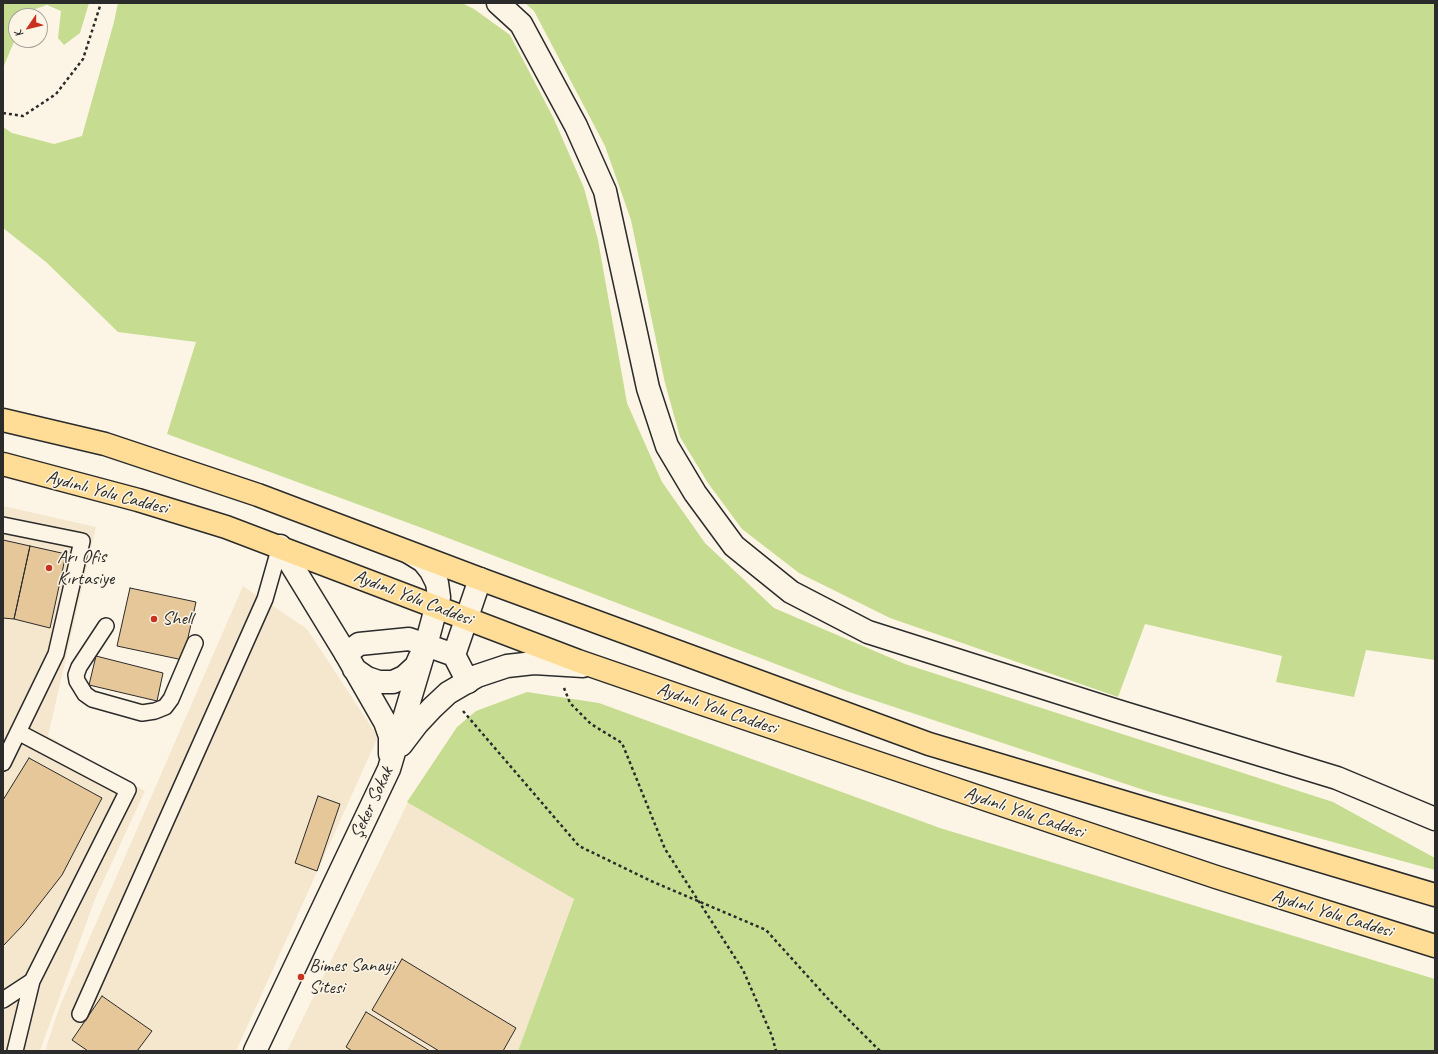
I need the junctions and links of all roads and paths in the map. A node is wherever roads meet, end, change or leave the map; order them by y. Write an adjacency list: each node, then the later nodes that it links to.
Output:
1 (101, 3): 3 (path)
2 (498, 3): 24 (street)
3 (3, 113)
4 (3, 420): 8 (main road, Aydınlı Yolu Caddesi)
5 (3, 464): 7 (main road, Aydınlı Yolu Caddesi)
6 (3, 525): 21 (lane)
7 (280, 546): 10 (main road, Aydınlı Yolu Caddesi); 16 (street); 30 (lane)
8 (407, 552): 9 (main road, Aydınlı Yolu Caddesi); 10 (street, Şeker Sokak)
9 (480, 579): 11 (street); 25 (main road, Aydınlı Yolu Caddesi)
10 (437, 607): 11 (main road, Aydınlı Yolu Caddesi); 14 (street, Şeker Sokak)
11 (466, 618): 15 (street); 18 (main road, Aydınlı Yolu Caddesi)
12 (106, 626): 13 (lane)
13 (195, 643)
14 (426, 645): 15 (street); 16 (street); 16 (street); 23 (street, Şeker Sokak)
15 (454, 655): 19 (street)
16 (350, 661): 23 (street)
17 (534, 662): 18 (street); 19 (street); 26 (path)
18 (598, 668): 27 (main road, Aydınlı Yolu Caddesi)
19 (468, 682): 20 (street)
20 (448, 694): 23 (street); 26 (path)
21 (18, 732): 22 (lane); 28 (lane)
22 (3, 763)
23 (389, 769): 32 (street, Şeker Sokak)
24 (1435, 819)
25 (1435, 895)
26 (698, 901): 33 (path); 34 (path)
27 (1435, 946)
28 (32, 981): 29 (lane); 31 (lane)
29 (3, 1000)
30 (80, 1014)
31 (15, 1051)
32 (255, 1051)
33 (776, 1051)
34 (880, 1051)

